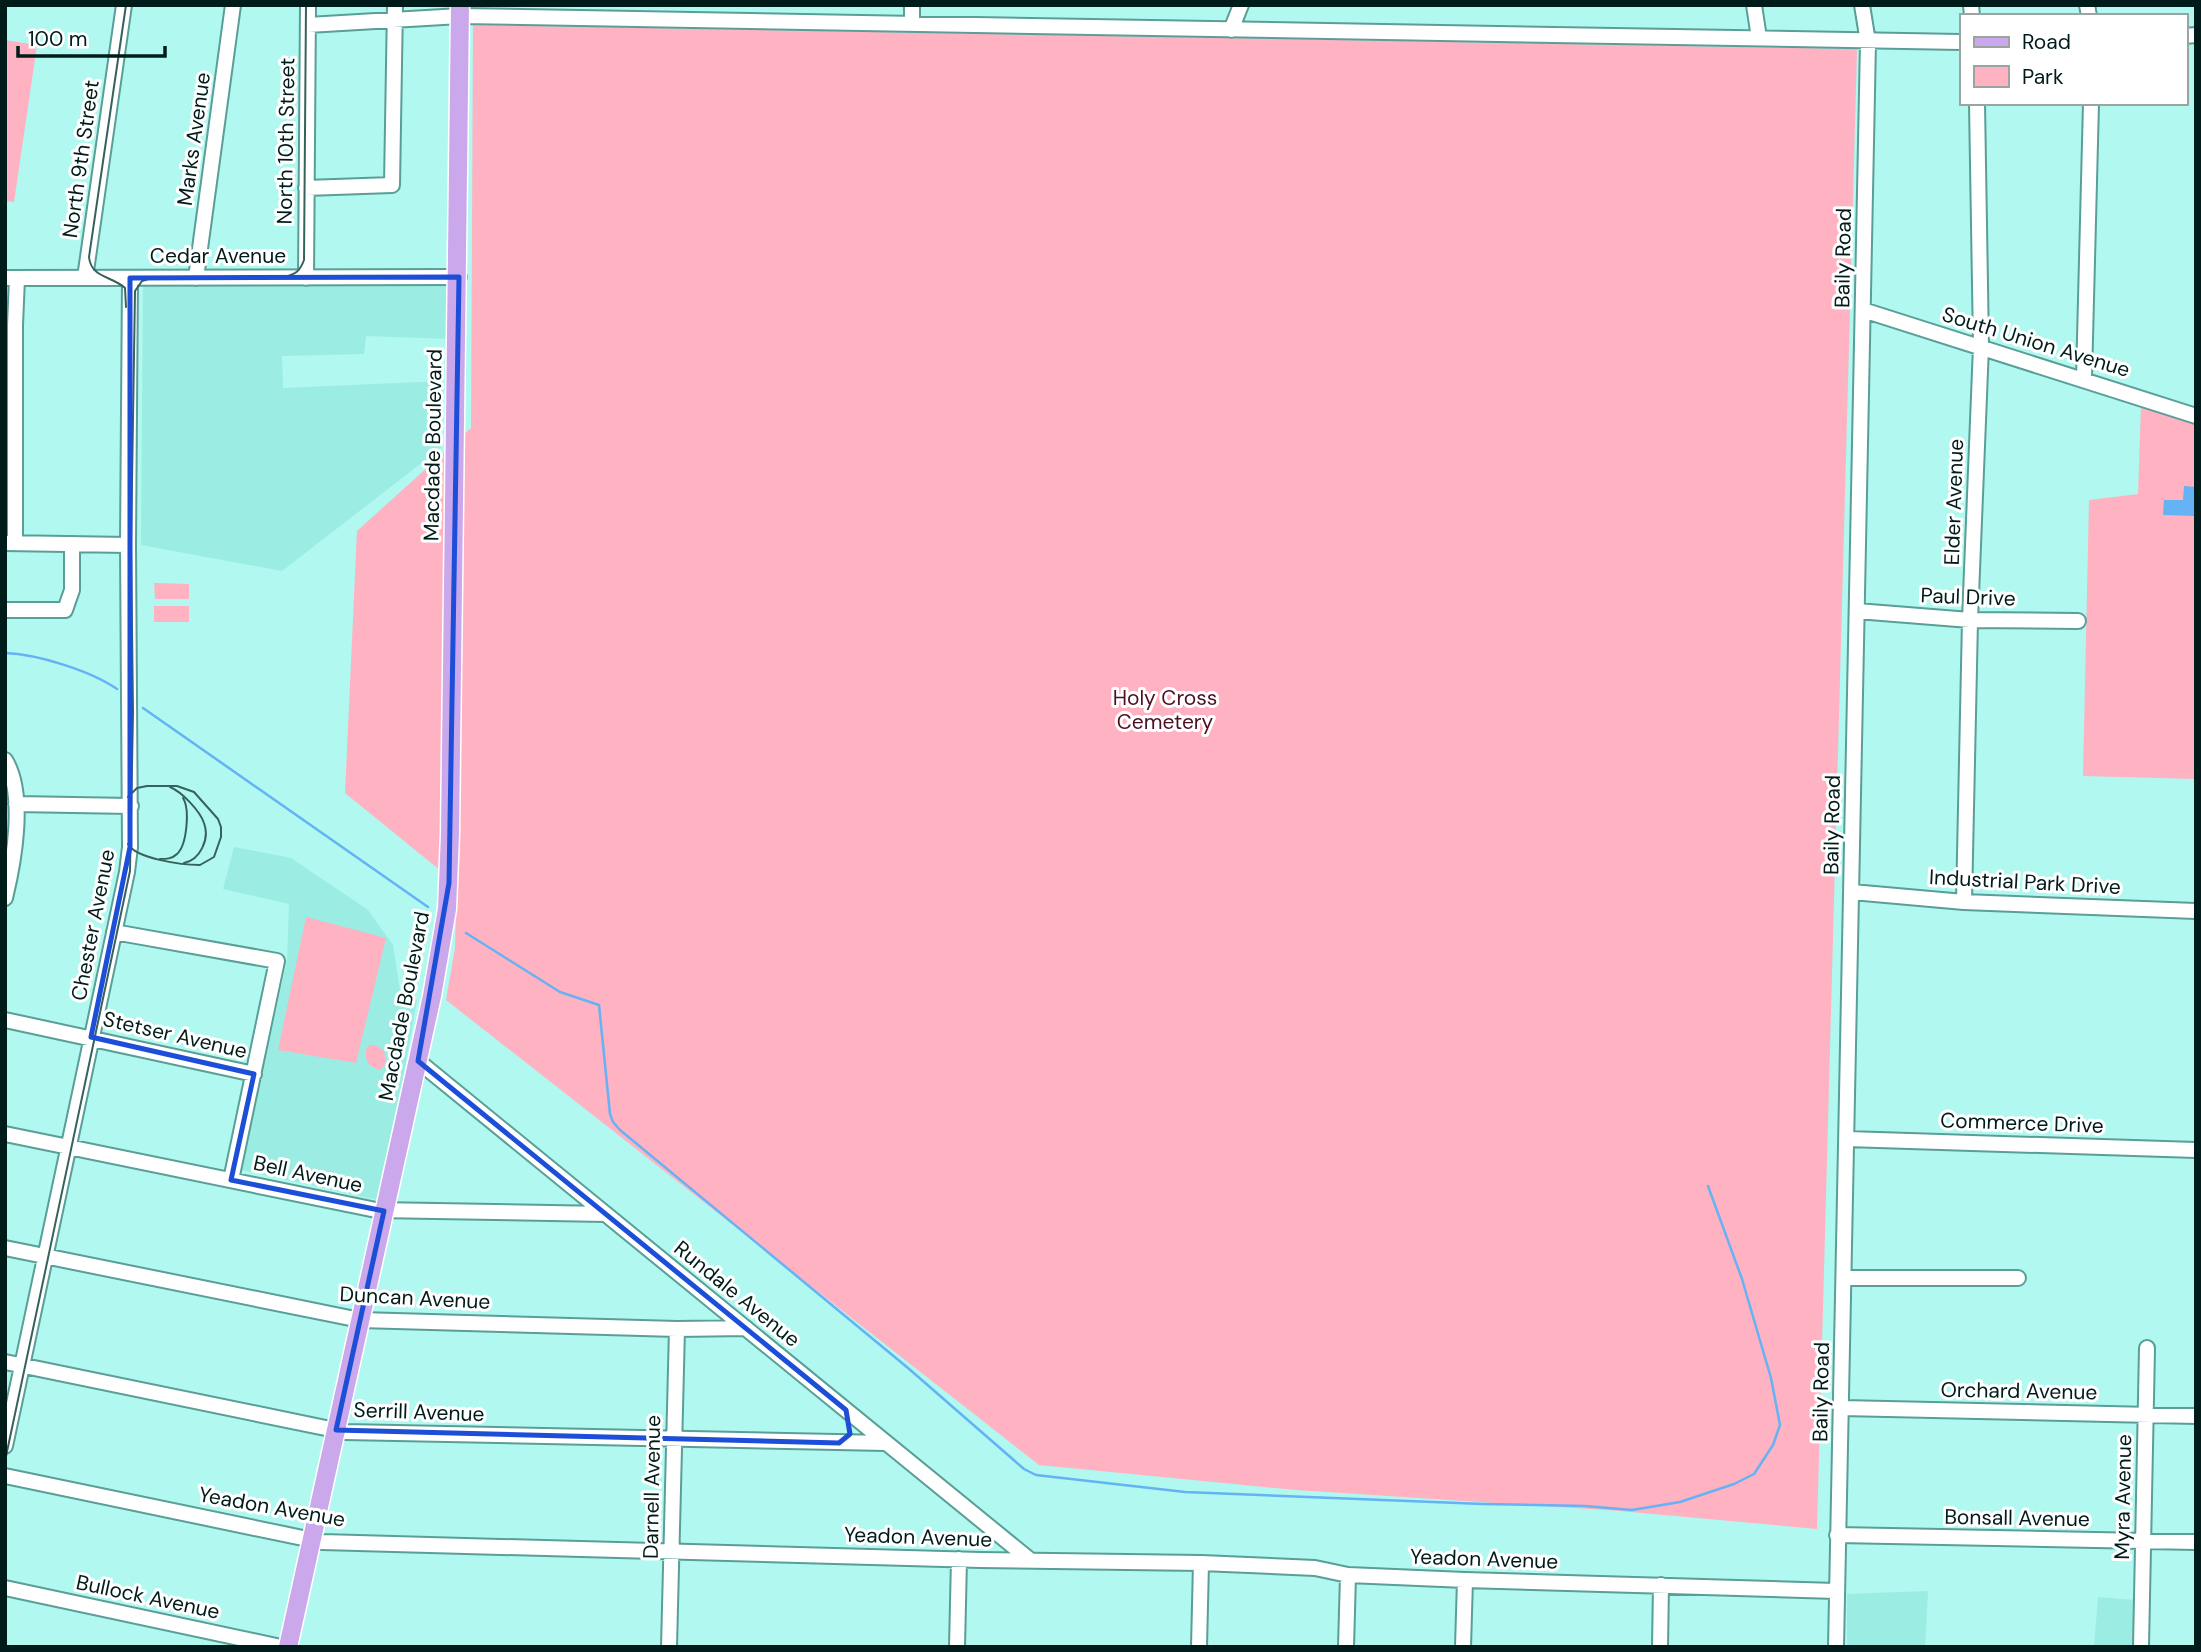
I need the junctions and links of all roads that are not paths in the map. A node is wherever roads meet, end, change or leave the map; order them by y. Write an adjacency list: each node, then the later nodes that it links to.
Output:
1 (124, 5): 22 (street, North 9th Street)
2 (233, 5): 19 (street, Marks Avenue)
3 (308, 5): 11 (street, North 10th Street)
4 (912, 5): 10 (street)
5 (1241, 5): 12 (street)
6 (1754, 5): 13 (street)
7 (1862, 5): 14 (street, Baily Road)
8 (460, 11): 9 (street); 10 (street); 20 (main road, Macdade Boulevard)
9 (395, 13): 11 (street); 18 (street)
10 (912, 24): 12 (street)
11 (308, 25): 18 (street, North 10th Street)
12 (1231, 30): 13 (street)
13 (1759, 38): 14 (street)
14 (1868, 42): 15 (street); 25 (street, Baily Road)
15 (1960, 42)
16 (1977, 105): 26 (street, Elder Avenue)
17 (2091, 105): 27 (street)
18 (306, 188): 24 (street, North 10th Street)
19 (196, 277): 23 (street, Cedar Avenue); 24 (street, Cedar Avenue)
20 (458, 277): 24 (street, Cedar Avenue); 46 (main road, Macdade Boulevard)
21 (11, 278): 22 (street, Cedar Avenue); 29 (street)
22 (85, 278): 23 (street, Cedar Avenue)
23 (130, 278): 31 (street, Chester Avenue)
24 (306, 278)
25 (1863, 310): 26 (street, South Union Avenue); 33 (street, Baily Road)
26 (1981, 346): 27 (street, South Union Avenue); 34 (street, Elder Avenue)
27 (2084, 379): 28 (street, South Union Avenue)
28 (2196, 416)
29 (10, 542): 30 (street)
30 (72, 544): 31 (street); 32 (street)
31 (128, 545): 38 (street, Chester Avenue)
32 (5, 610)
33 (1857, 611): 34 (street, Paul Drive); 39 (street, Baily Road)
34 (1970, 620): 35 (street, Paul Drive); 41 (street, Elder Avenue)
35 (2078, 621)
36 (5, 760): 37 (street)
37 (16, 804): 38 (street); 40 (street)
38 (131, 806): 43 (street, Chester Avenue)
39 (1852, 892): 41 (street, Industrial Park Drive); 49 (street, Baily Road)
40 (5, 898)
41 (1964, 902): 42 (street, Industrial Park Drive)
42 (2196, 911)
43 (114, 932): 45 (street, Chester Avenue); 47 (street)
44 (5, 1020): 45 (street, Stetser Avenue)
45 (91, 1037): 47 (street, Stetser Avenue); 50 (street, Chester Avenue)
46 (418, 1061): 53 (main road, Macdade Boulevard); 54 (street, Rundale Avenue)
47 (254, 1074): 52 (street)
48 (5, 1134): 50 (street, Bell Avenue)
49 (1847, 1139): 51 (street, Commerce Drive); 57 (street, Baily Road)
50 (68, 1146): 52 (street, Bell Avenue); 56 (street, Chester Avenue)
51 (2196, 1150)
52 (231, 1180): 53 (street, Bell Avenue)
53 (385, 1210): 54 (street, Bell Avenue); 59 (main road, Macdade Boulevard)
54 (606, 1214): 60 (street, Rundale Avenue)
55 (5, 1248): 56 (street, Duncan Avenue)
56 (45, 1257): 59 (street, Duncan Avenue); 64 (street, Chester Avenue)
57 (1844, 1278): 58 (street); 65 (street, Baily Road)
58 (2018, 1278)
59 (360, 1320): 61 (street, Duncan Avenue); 69 (main road, Macdade Boulevard)
60 (746, 1328): 61 (street, Duncan Avenue); 66 (street, Rundale Avenue)
61 (677, 1329): 70 (street, Darnell Avenue)
62 (2147, 1348): 67 (street, Myra Avenue)
63 (5, 1362): 64 (street, Serrill Avenue)
64 (22, 1366): 69 (street, Serrill Avenue); 73 (street, Chester Avenue)
65 (1842, 1408): 67 (street, Orchard Avenue); 76 (street, Baily Road)
66 (846, 1410): 71 (street); 72 (street, Rundale Avenue)
67 (2145, 1416): 68 (street, Orchard Avenue); 78 (street, Myra Avenue)
68 (2196, 1416)
69 (336, 1430): 70 (street, Serrill Avenue); 77 (main road, Macdade Boulevard)
70 (675, 1440): 71 (street, Serrill Avenue); 80 (street, Darnell Avenue)
71 (839, 1443): 72 (street, Serrill Avenue)
72 (886, 1443): 75 (street, Rundale Avenue)
73 (5, 1446)
74 (5, 1476): 77 (street, Yeadon Avenue)
75 (992, 1530): 82 (street); 83 (street, Rundale Avenue)
76 (1837, 1535): 78 (street, Bonsall Avenue); 89 (street, Baily Road)
77 (312, 1539): 80 (street, Yeadon Avenue); 91 (main road, Macdade Boulevard)
78 (2144, 1541): 79 (street, Bonsall Avenue); 99 (street, Myra Avenue)
79 (2196, 1542)
80 (672, 1550): 81 (street, Yeadon Avenue); 92 (street, Darnell Avenue)
81 (958, 1559): 82 (street, Yeadon Avenue); 93 (street)
82 (979, 1560): 83 (street, Yeadon Avenue)
83 (1030, 1560): 84 (street, Yeadon Avenue)
84 (1201, 1563): 85 (street, Yeadon Avenue); 94 (street)
85 (1348, 1575): 86 (street, Yeadon Avenue); 95 (street)
86 (1465, 1580): 87 (street, Yeadon Avenue); 96 (street)
87 (1661, 1585): 89 (street, Yeadon Avenue); 97 (street)
88 (5, 1588): 90 (street, Bullock Avenue)
89 (1836, 1591): 98 (street, Baily Road)
90 (281, 1647)
91 (288, 1647)
92 (669, 1647)
93 (957, 1647)
94 (1199, 1647)
95 (1346, 1647)
96 (1463, 1647)
97 (1660, 1647)
98 (1836, 1647)
99 (2141, 1647)

